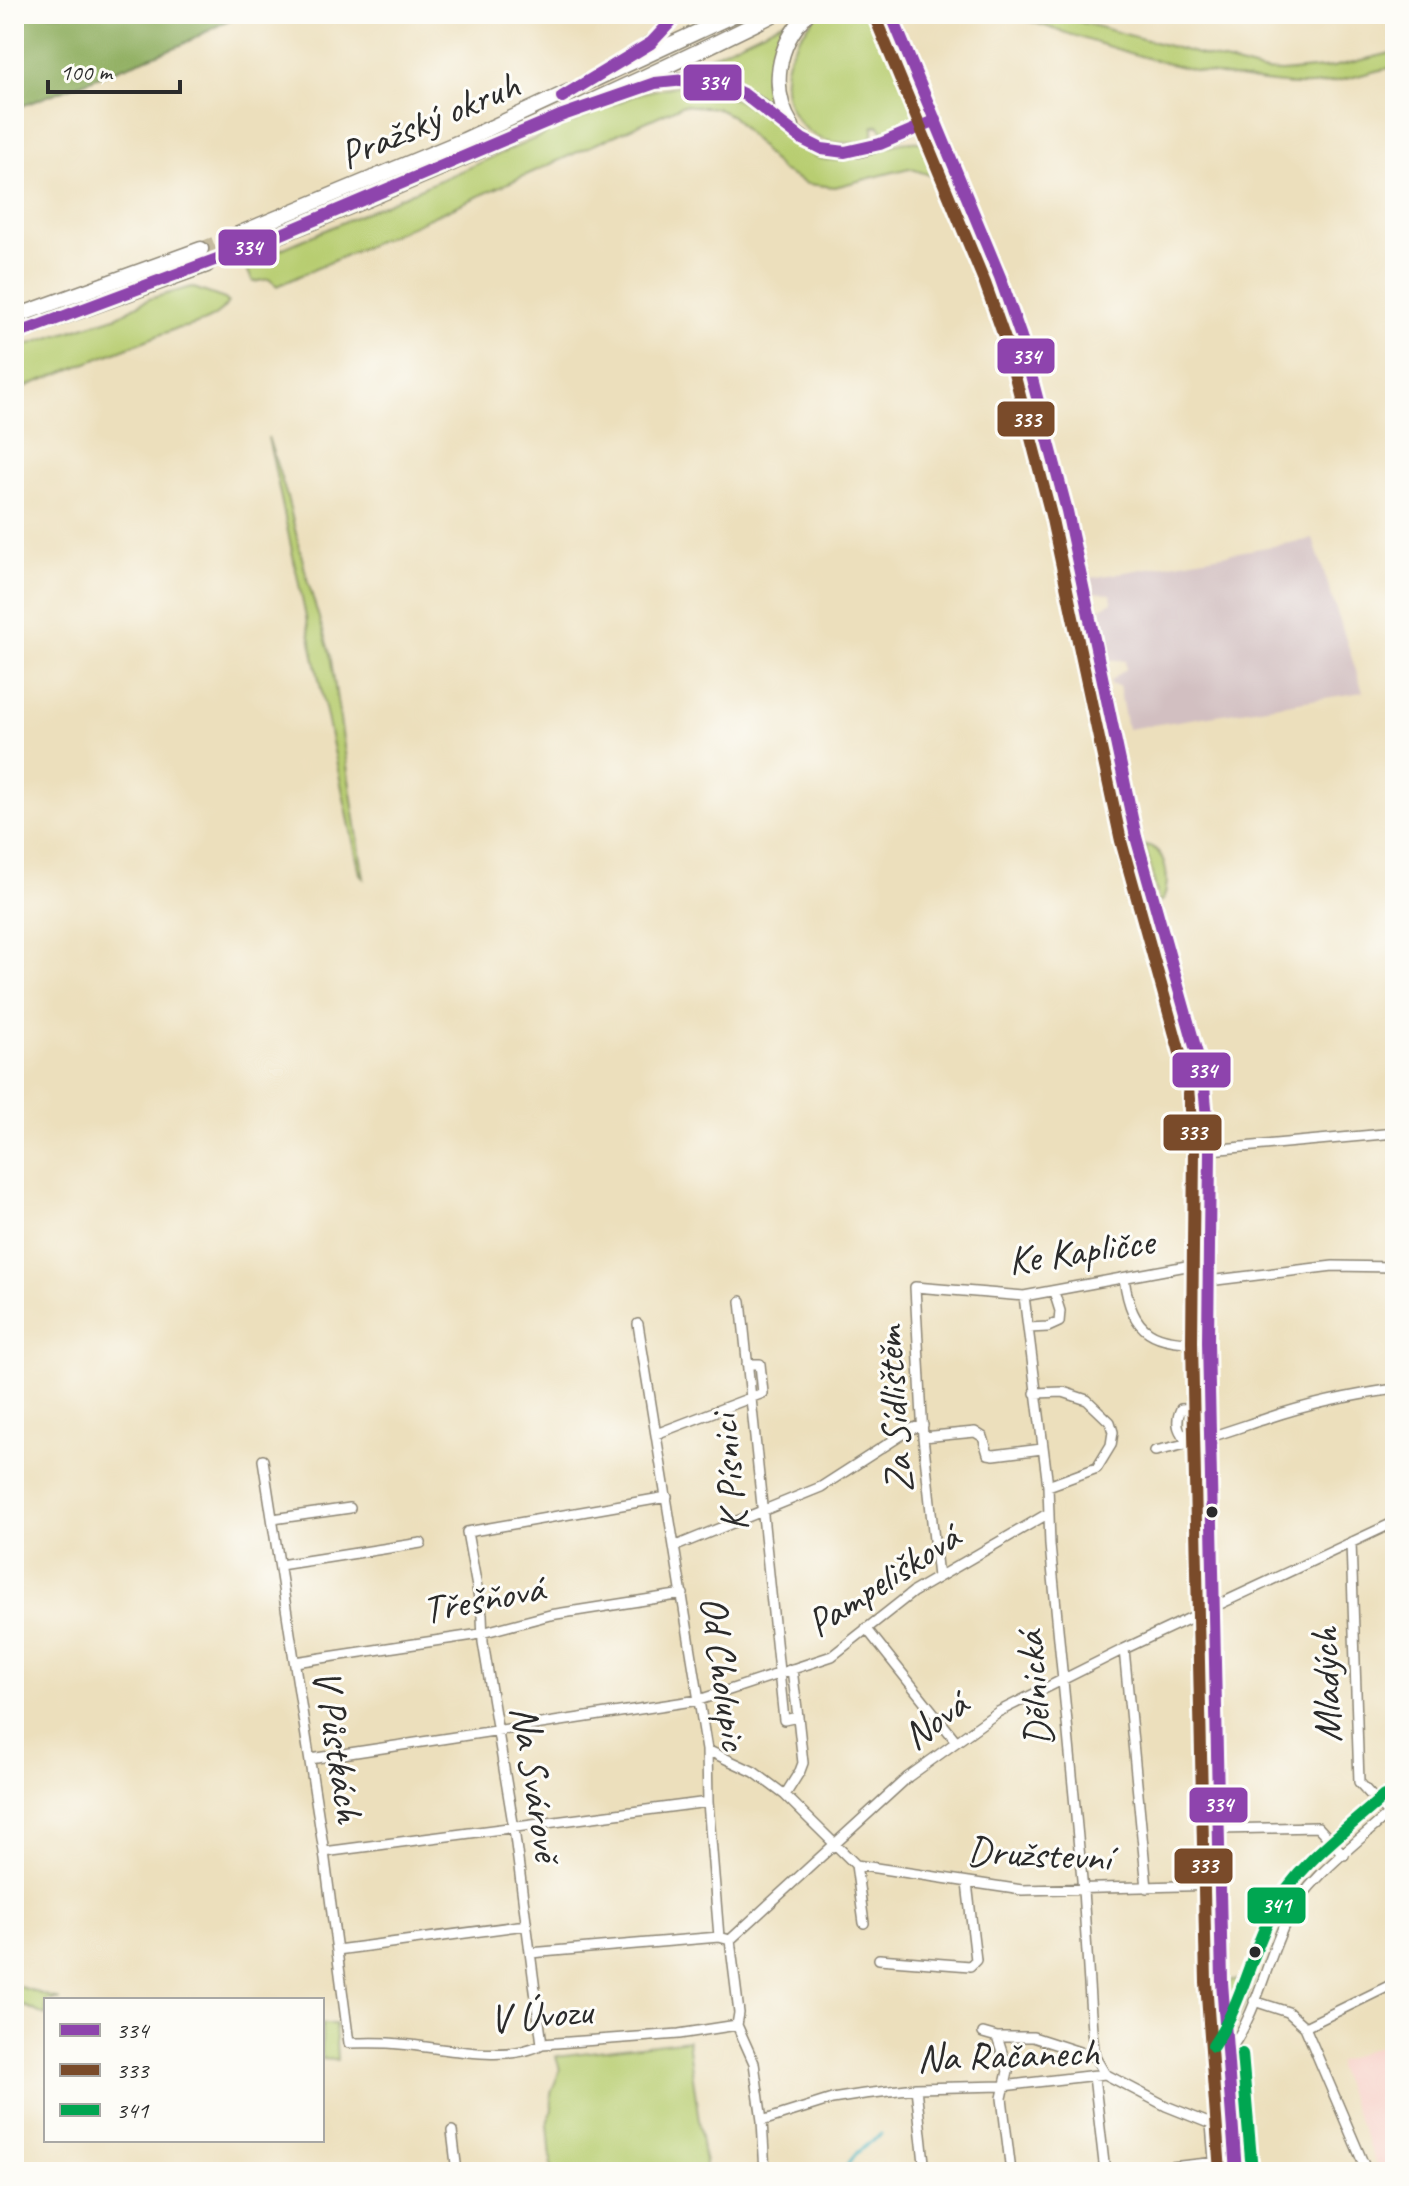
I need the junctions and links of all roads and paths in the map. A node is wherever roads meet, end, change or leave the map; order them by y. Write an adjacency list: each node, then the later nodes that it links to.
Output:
1 (678, 14): 6 (highway)
2 (736, 14): 6 (highway, Pražský okruh)
3 (775, 14): 7 (highway, Pražský okruh)
4 (807, 14): 9 (highway)
5 (891, 14): 8 (street)
6 (572, 92): 10 (highway, Pražský okruh)
7 (576, 109): 9 (highway); 12 (highway, Pražský okruh)
8 (936, 120): 9 (highway); 17 (street)
9 (796, 133)
10 (231, 237)
11 (201, 249): 14 (highway)
12 (237, 253)
13 (207, 265): 15 (highway)
14 (14, 317)
15 (14, 335)
16 (1395, 1133): 17 (street)
17 (1210, 1150): 18 (street)
18 (1208, 1262): 20 (street, Ke Kapličce); 21 (street)
19 (1395, 1267): 21 (street)
20 (1124, 1278): 23 (street, Ke Kapličce); 28 (street)
21 (1208, 1281): 28 (street)
22 (915, 1287): 24 (street, Ke Kapličce); 33 (street, Za Sídlištěm)
23 (1054, 1292): 24 (street, Ke Kapličce); 27 (street)
24 (1024, 1296): 27 (street, Dělnická)
25 (741, 1301): 31 (street, K Písnici)
26 (638, 1324): 34 (street, Od Cholupic)
27 (1028, 1328): 30 (street, Dělnická)
28 (1208, 1342): 32 (street)
29 (1395, 1389): 36 (street)
30 (1035, 1393): 38 (street, Dělnická); 41 (street)
31 (751, 1399): 34 (street); 44 (street, K Písnici)
32 (1209, 1407): 36 (street); 37 (street)
33 (923, 1425): 35 (street, Za Sídlištěm); 44 (street)
34 (656, 1434): 42 (street, Od Cholupic)
35 (923, 1437): 38 (street); 52 (street, Za Sídlištěm)
36 (1210, 1439): 37 (street); 54 (street)
37 (1189, 1444): 39 (street)
38 (1042, 1449): 41 (street, Dělnická)
39 (1155, 1451)
40 (263, 1460): 46 (street, V Půstkách)
41 (1048, 1486): 45 (street, Dělnická)
42 (667, 1497): 50 (street, Od Cholupic); 56 (street, Na Svárově)
43 (350, 1508): 46 (street)
44 (763, 1512): 50 (street); 60 (street, K Písnici)
45 (1049, 1513): 52 (street, Pampelišková); 61 (street, Dělnická)
46 (273, 1519): 51 (street, V Půstkách)
47 (1395, 1522): 48 (street, Nová)
48 (1351, 1542): 54 (street, Nová); 70 (street, Mladých)
49 (421, 1543): 51 (street)
50 (676, 1546): 53 (street, Od Cholupic)
51 (280, 1565): 58 (street, V Půstkách)
52 (938, 1577): 55 (street, Pampelišková)
53 (683, 1594): 56 (street, Třešňová); 62 (street, Od Cholupic)
54 (1215, 1607): 57 (street, Nová); 72 (street)
55 (866, 1628): 59 (street, Pampelišková); 65 (street)
56 (483, 1631): 58 (street, Třešňová); 64 (street, Na Svárově)
57 (1124, 1649): 61 (street, Nová); 79 (street)
58 (295, 1662): 67 (street, V Půstkách)
59 (792, 1669): 60 (street, Pampelišková); 63 (street)
60 (779, 1673): 62 (street, Pampelišková); 63 (street, K Písnici)
61 (1064, 1677): 65 (street, Nová); 80 (street, Dělnická)
62 (699, 1700): 64 (street, Pampelišková); 66 (street, Od Cholupic)
63 (798, 1717): 68 (street)
64 (499, 1730): 67 (street, Pampelišková); 71 (street, Na Svárově)
65 (956, 1741): 73 (street, Nová)
66 (707, 1750): 68 (street); 69 (street, Od Cholupic)
67 (310, 1759): 74 (street, V Půstkách)
68 (785, 1795): 73 (street)
69 (708, 1802): 71 (street); 83 (street, Od Cholupic)
70 (1392, 1811): 75 (street)
71 (514, 1829): 74 (street); 82 (street, Na Svárově)
72 (1220, 1829): 75 (street); 78 (street)
73 (835, 1844): 76 (street); 83 (street, Nová)
74 (324, 1852): 84 (street, V Půstkách)
75 (1344, 1855): 88 (street)
76 (856, 1865): 77 (street, Družstevní); 81 (street)
77 (967, 1883): 80 (street, Družstevní); 86 (street)
78 (1220, 1885): 79 (street, Družstevní); 95 (street)
79 (1147, 1888): 80 (street, Družstevní)
80 (1083, 1890): 96 (street, Dělnická)
81 (864, 1923)
82 (526, 1925): 84 (street); 85 (street, Na Svárově)
83 (724, 1938): 85 (street); 89 (street, Od Cholupic)
84 (337, 1950): 93 (street, V Půstkách)
85 (530, 1953): 94 (street, Na Svárově)
86 (879, 1959)
87 (1395, 1983): 90 (street)
88 (1254, 2001): 90 (street); 95 (street)
89 (737, 2025): 94 (street, V Úvozu); 101 (street)
90 (1305, 2027): 112 (street)
91 (983, 2033): 92 (street)
92 (997, 2037): 96 (street); 99 (street)
93 (349, 2043): 94 (street, V Úvozu)
94 (542, 2044)
95 (1226, 2055): 103 (street)
96 (1095, 2057): 97 (street, Dělnická)
97 (1105, 2074): 98 (street, Na Račanech); 104 (street, Na Račanech)
98 (1094, 2076): 99 (street, Na Račanech); 109 (street)
99 (1003, 2086): 100 (street, Na Račanech); 108 (street)
100 (916, 2088): 101 (street, Na Račanech); 107 (street)
101 (762, 2121): 106 (street)
102 (452, 2131): 105 (street)
103 (1235, 2160): 104 (street); 111 (street)
104 (1215, 2167): 110 (street)
105 (457, 2172)
106 (765, 2172)
107 (925, 2172)
108 (1011, 2172)
109 (1105, 2172)
110 (1126, 2172)
111 (1236, 2172)
112 (1367, 2172)

